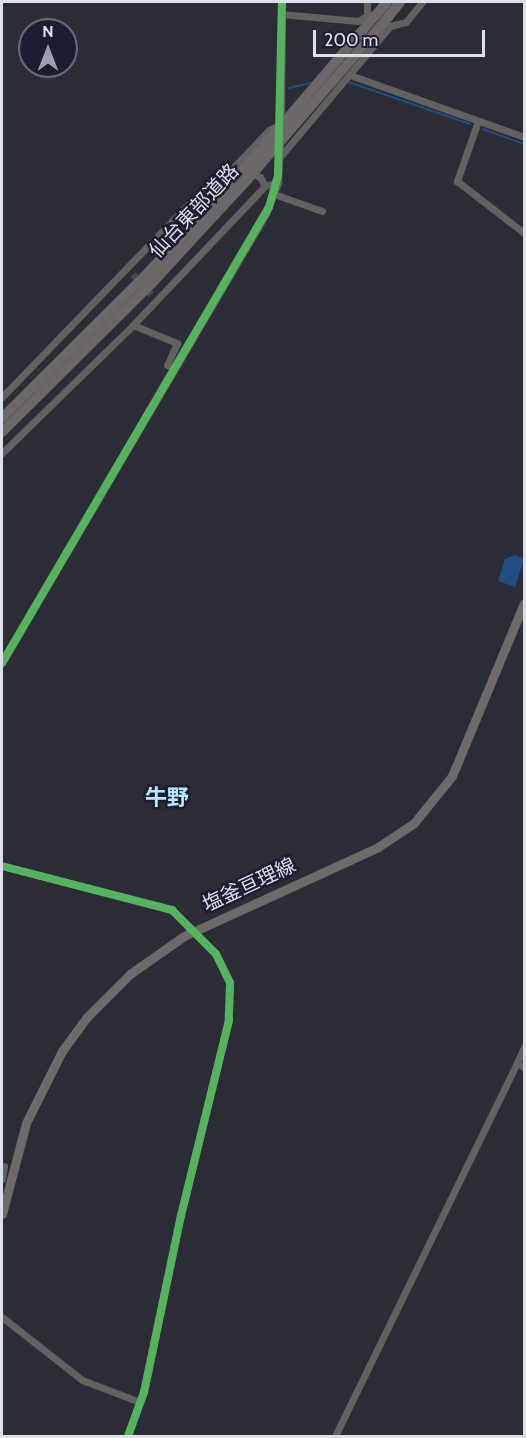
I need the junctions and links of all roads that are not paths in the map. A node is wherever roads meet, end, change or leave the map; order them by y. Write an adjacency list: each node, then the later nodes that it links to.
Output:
1 (282, 2): 6 (street)
2 (367, 2): 7 (street)
3 (387, 2): 7 (highway, 仙台東部道路)
4 (400, 2): 7 (highway, 仙台東部道路)
5 (422, 2): 7 (street)
6 (281, 14): 7 (street); 10 (street)
7 (380, 18): 8 (street); 13 (highway, 仙台東部道路, bridge)
8 (350, 75): 9 (street); 12 (street)
9 (478, 121): 11 (street); 18 (street)
10 (281, 124): 12 (street); 13 (street)
11 (525, 137)
12 (279, 158): 14 (street)
13 (240, 174): 15 (street); 23 (street); 24 (highway, 仙台東部道路); 25 (highway, 仙台東部道路)
14 (278, 182): 15 (street); 16 (street)
15 (265, 186): 19 (street)
16 (274, 194): 17 (street); 20 (street)
17 (322, 211)
18 (525, 233)
19 (133, 325): 20 (street); 22 (street)
20 (174, 368): 28 (street)
21 (60, 385): 22 (street)
22 (66, 391): 26 (street)
23 (2, 397)
24 (2, 418)
25 (2, 432)
26 (2, 453)
27 (525, 603): 30 (main road, 塩釜亘理線)
28 (2, 663)
29 (2, 866): 30 (street)
30 (194, 931): 36 (main road, 塩釜亘理線); 38 (street)
31 (525, 1047): 32 (street)
32 (517, 1063): 33 (street); 40 (street)
33 (525, 1066)
34 (4, 1166): 35 (street)
35 (2, 1179)
36 (2, 1214)
37 (2, 1317): 38 (street)
38 (140, 1402): 39 (street)
39 (128, 1437)
40 (335, 1437)

